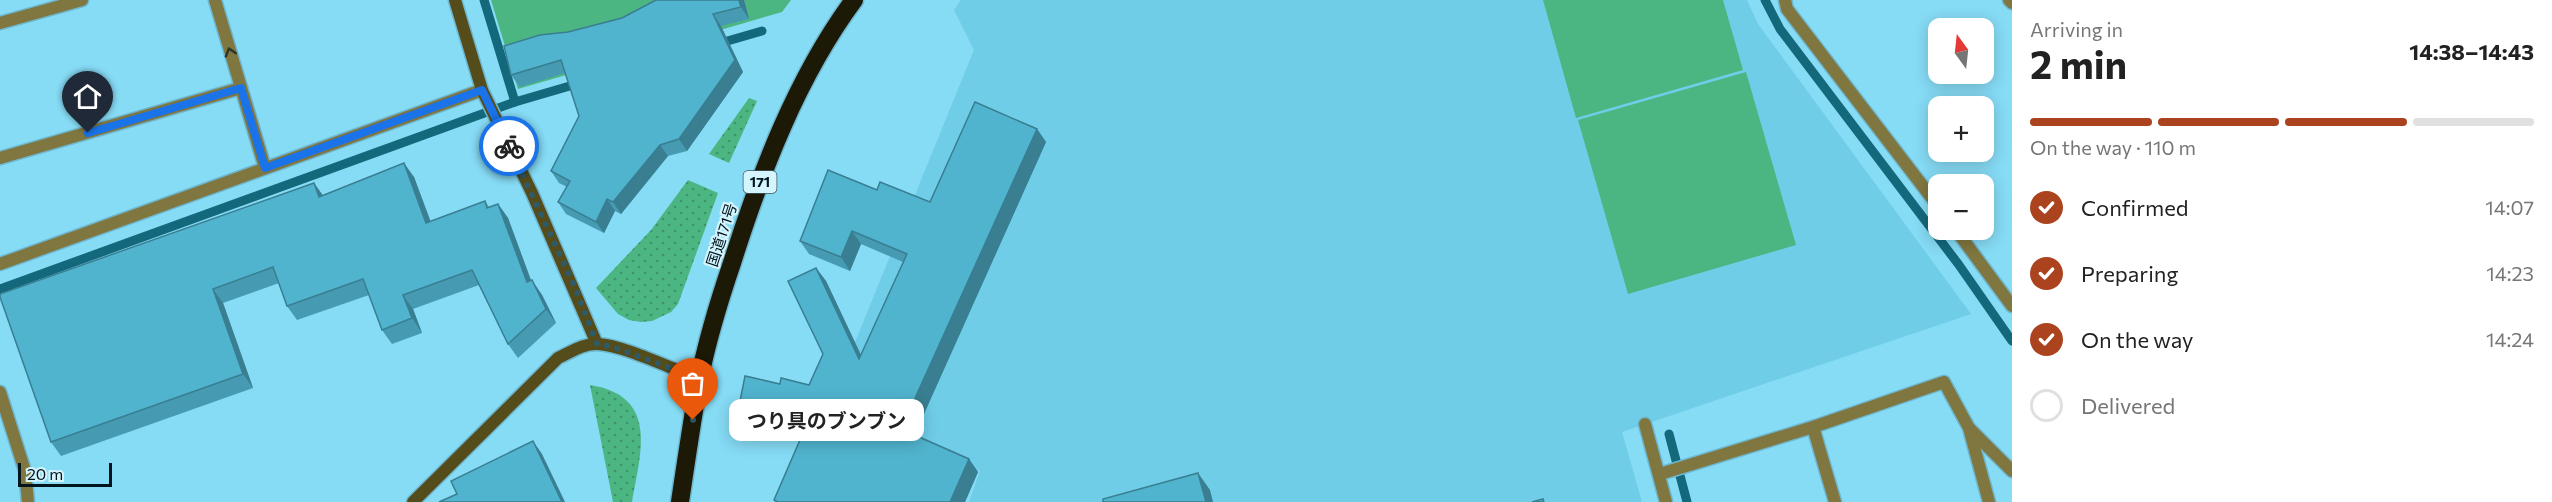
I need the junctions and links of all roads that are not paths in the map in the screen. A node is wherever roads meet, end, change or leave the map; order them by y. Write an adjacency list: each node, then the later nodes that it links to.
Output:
1 (82, 0): 6 (street)
2 (215, 0): 7 (street, one-way to 2)
3 (455, 0): 8 (street)
4 (854, 0): 16 (highway, 国道171号 / 171)
5 (1785, 0): 11 (street)
6 (0, 23)
7 (241, 88): 9 (street); 10 (street)
8 (482, 90): 10 (street); 15 (street)
9 (0, 158)
10 (265, 168): 13 (street)
11 (1928, 193)
12 (1963, 240): 14 (street)
13 (0, 264)
14 (2012, 306)
15 (597, 344): 16 (street); 24 (street)
16 (700, 379): 25 (highway, 国道171号 / 171)
17 (0, 392): 23 (street)
18 (1645, 424): 22 (street)
19 (1813, 427): 20 (street); 22 (street); 27 (street)
20 (1970, 429): 21 (street); 28 (street)
21 (2012, 471)
22 (1660, 474): 26 (street)
23 (28, 502)
24 (413, 502)
25 (680, 502)
26 (1666, 502)
27 (1835, 502)
28 (1989, 502)

